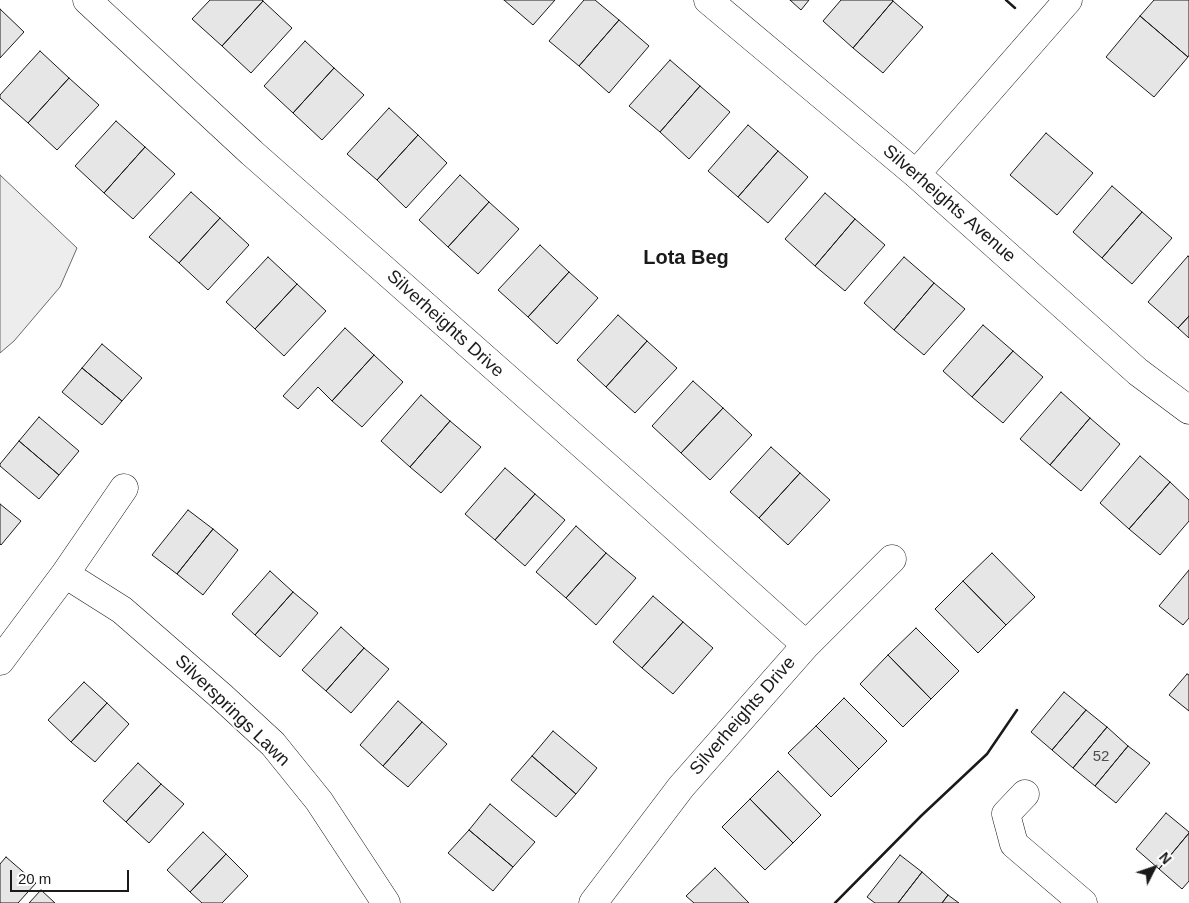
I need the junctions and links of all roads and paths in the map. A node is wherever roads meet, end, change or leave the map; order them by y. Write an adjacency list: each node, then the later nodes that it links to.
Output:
1 (86, 0): 9 (street, Silverheights Drive)
2 (708, 0): 4 (street, Silverheights Avenue)
3 (1068, 0): 4 (street)
4 (916, 174): 5 (street, Silverheights Avenue)
5 (1189, 410)
6 (124, 488): 8 (street)
7 (892, 559): 9 (street, Silverheights Drive)
8 (65, 574): 10 (street); 12 (street, Silversprings Lawn)
9 (806, 645): 13 (street, Silverheights Drive)
10 (0, 661)
11 (1025, 794): 14 (street)
12 (386, 903)
13 (593, 903)
14 (1083, 903)

